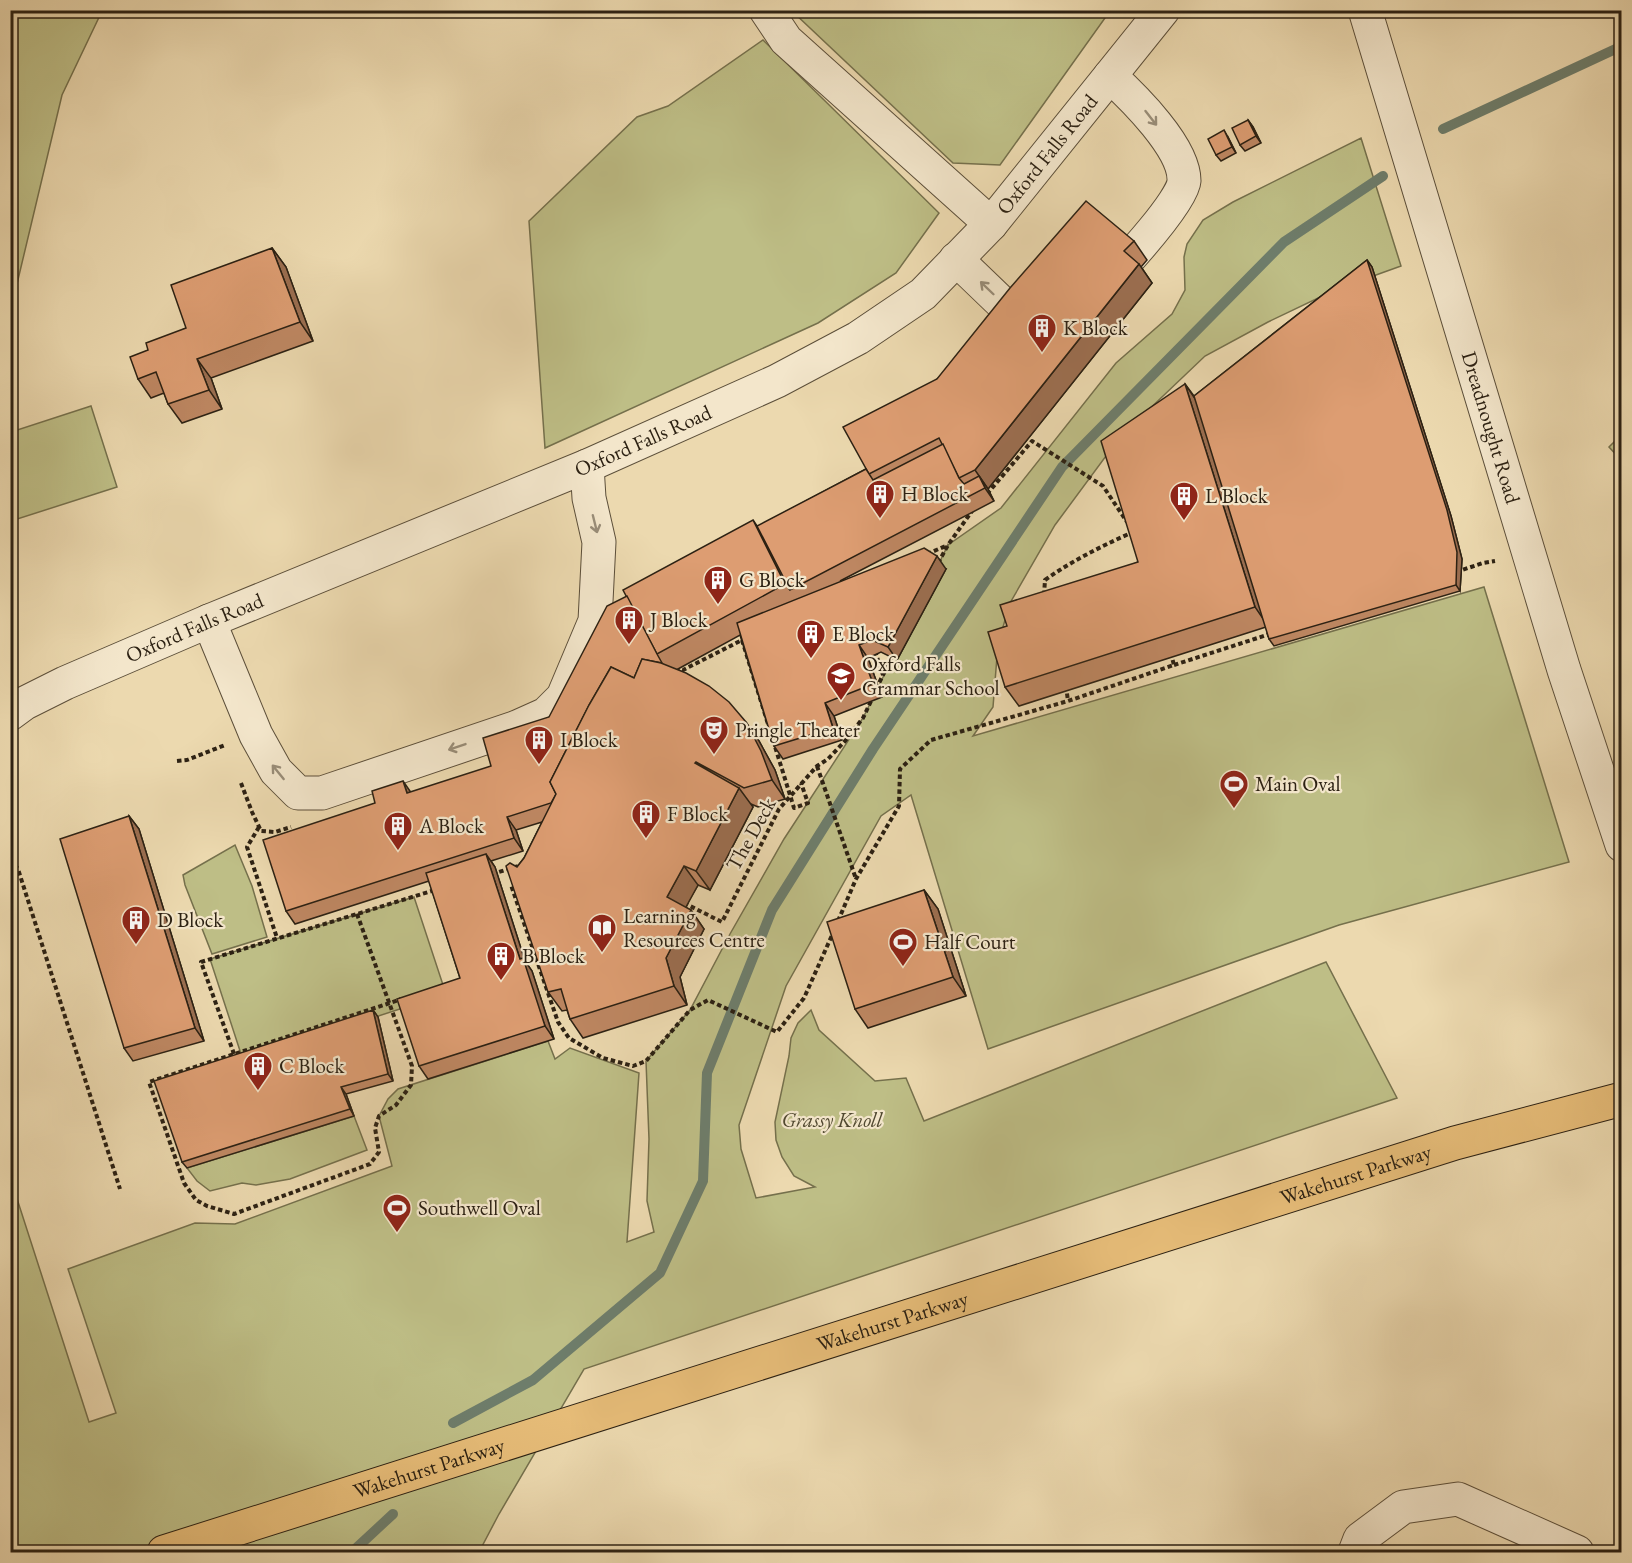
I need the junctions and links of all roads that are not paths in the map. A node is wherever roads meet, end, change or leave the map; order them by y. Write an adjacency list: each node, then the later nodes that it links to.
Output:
1 (766, 10): 5 (street)
2 (1163, 10): 4 (street, Oxford Falls Road)
3 (1365, 10): 12 (street, Dreadnought Road)
4 (1110, 76): 5 (street, Oxford Falls Road); 7 (street, one-way to 7)
5 (991, 224): 6 (street, Oxford Falls Road)
6 (956, 259): 8 (street, one-way to 6); 9 (street, Oxford Falls Road)
7 (1093, 298)
8 (1063, 329)
9 (587, 466): 10 (street, Oxford Falls Road); 10 (street, one-way to 10)
10 (209, 621): 11 (street, Oxford Falls Road)
11 (10, 714)
12 (1622, 845)
13 (1622, 1099): 14 (main road, Wakehurst Parkway)
14 (164, 1552)
15 (1356, 1552): 16 (street)
16 (1577, 1552)

